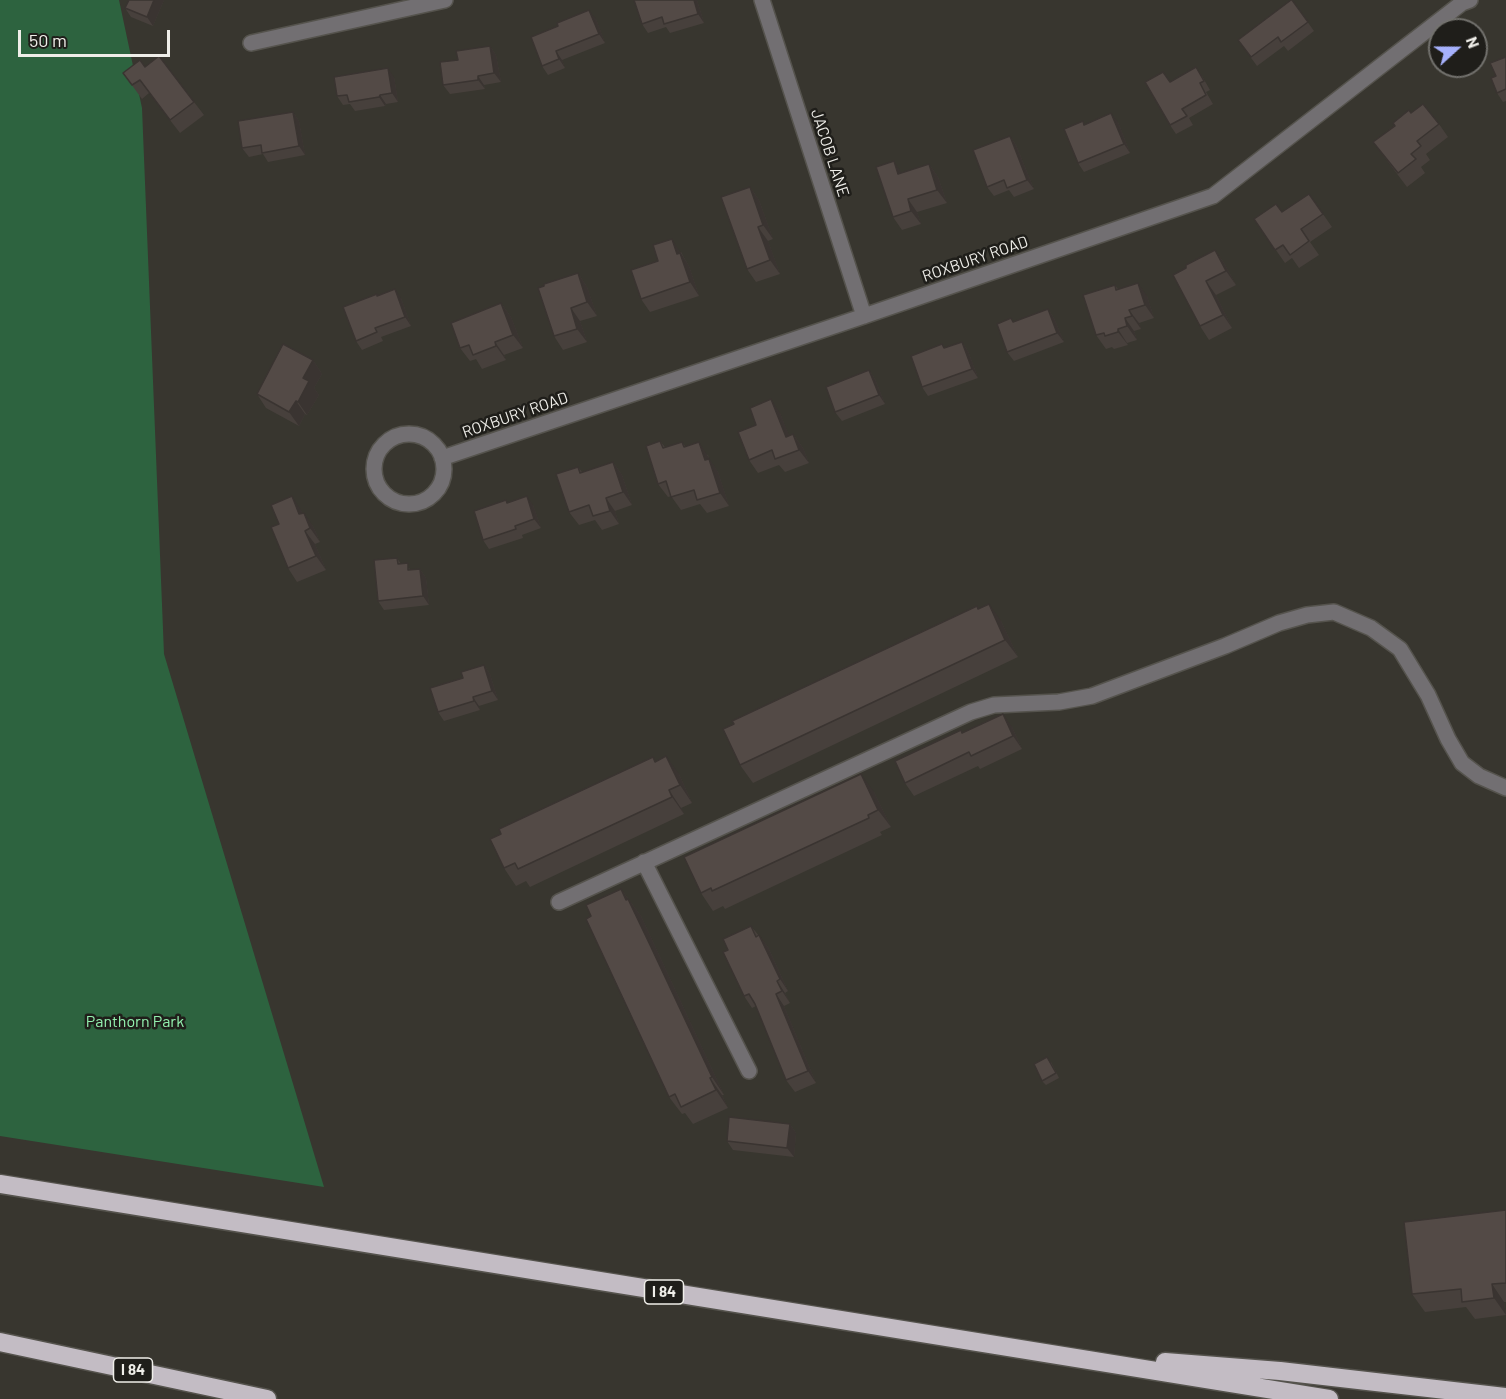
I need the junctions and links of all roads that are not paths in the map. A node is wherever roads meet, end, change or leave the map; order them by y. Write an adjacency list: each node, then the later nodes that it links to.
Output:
1 (445, 0): 4 (street)
2 (762, 0): 5 (street, JACOB LANE)
3 (1470, 0): 5 (street, ROXBURY ROAD)
4 (251, 43)
5 (864, 316): 6 (street, ROXBURY ROAD)
6 (442, 458): 6 (street)
7 (1506, 788): 8 (street)
8 (644, 862): 9 (street); 10 (street)
9 (559, 902)
10 (749, 1071)
11 (0, 1185): 13 (highway, I 84)
12 (0, 1342): 15 (highway, I 84)
13 (1038, 1352): 14 (highway); 16 (highway, I 84)
14 (1506, 1397)
15 (267, 1399)
16 (1329, 1399)

